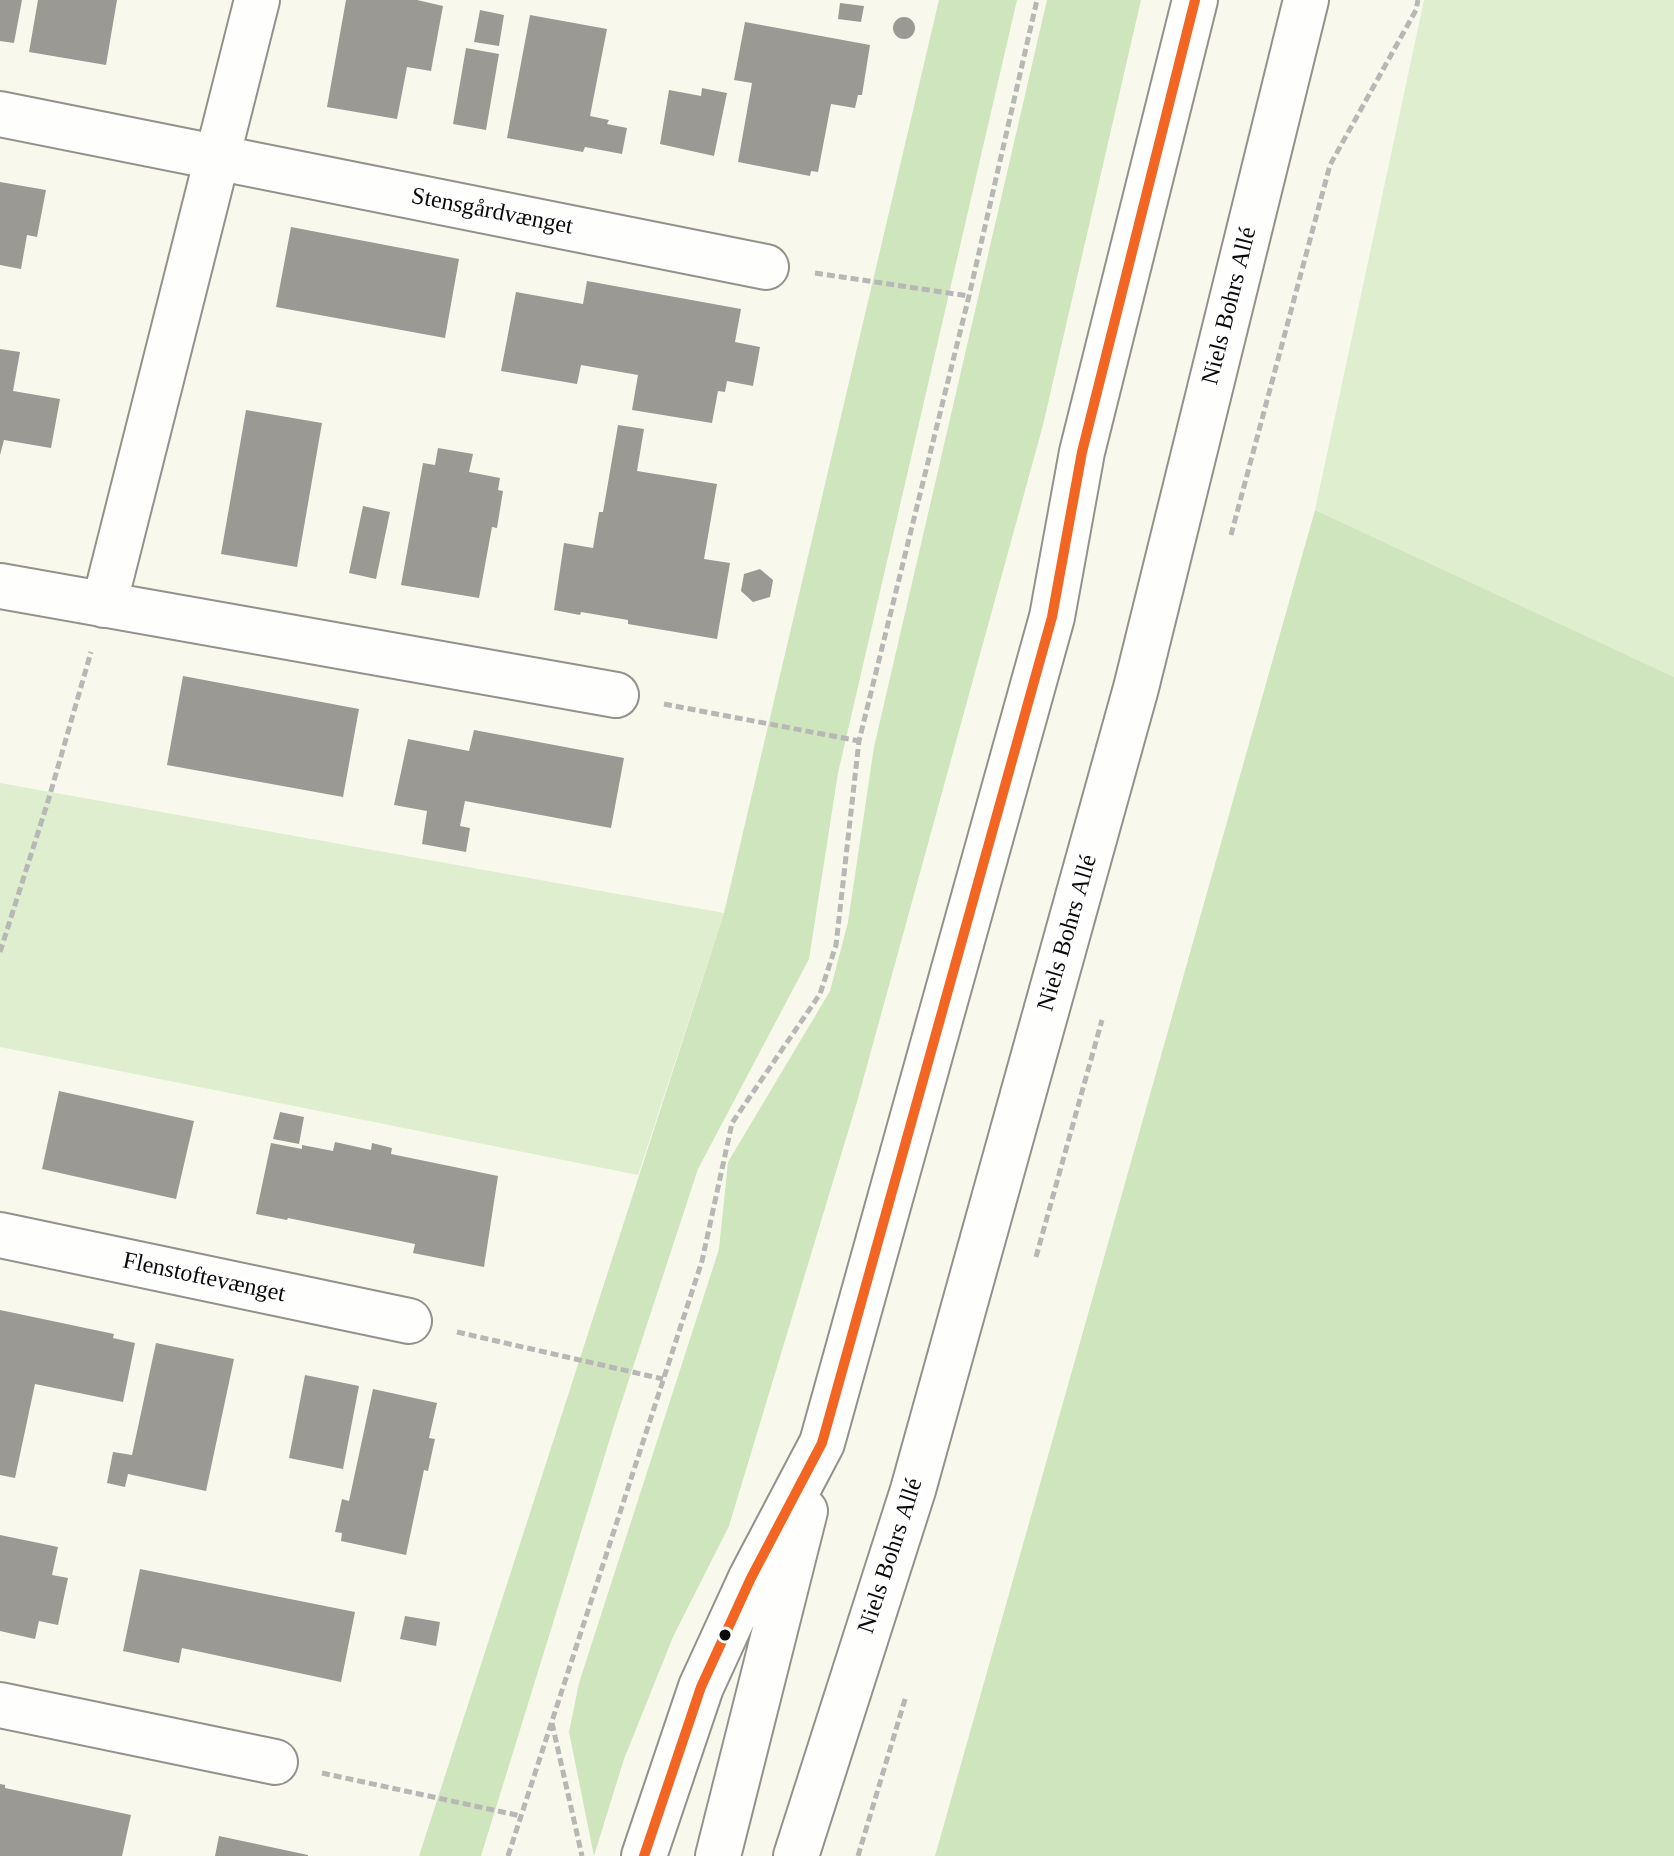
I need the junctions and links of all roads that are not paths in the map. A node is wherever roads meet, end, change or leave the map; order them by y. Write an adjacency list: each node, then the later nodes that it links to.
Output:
1 (257, 0): 5 (street)
2 (1195, 0): 12 (street)
3 (1306, 0): 17 (street, Niels Bohrs Allé)
4 (0, 114): 5 (street, Stensgårdvænget)
5 (217, 157): 6 (street, Stensgårdvænget); 8 (street)
6 (766, 267)
7 (0, 586): 8 (street)
8 (104, 605): 9 (street)
9 (616, 695)
10 (0, 1235): 11 (street, Flenstoftevænget)
11 (409, 1321)
12 (822, 1443): 15 (street); 16 (street)
13 (0, 1705): 14 (street)
14 (275, 1762)
15 (644, 1856)
16 (718, 1856)
17 (796, 1856)

